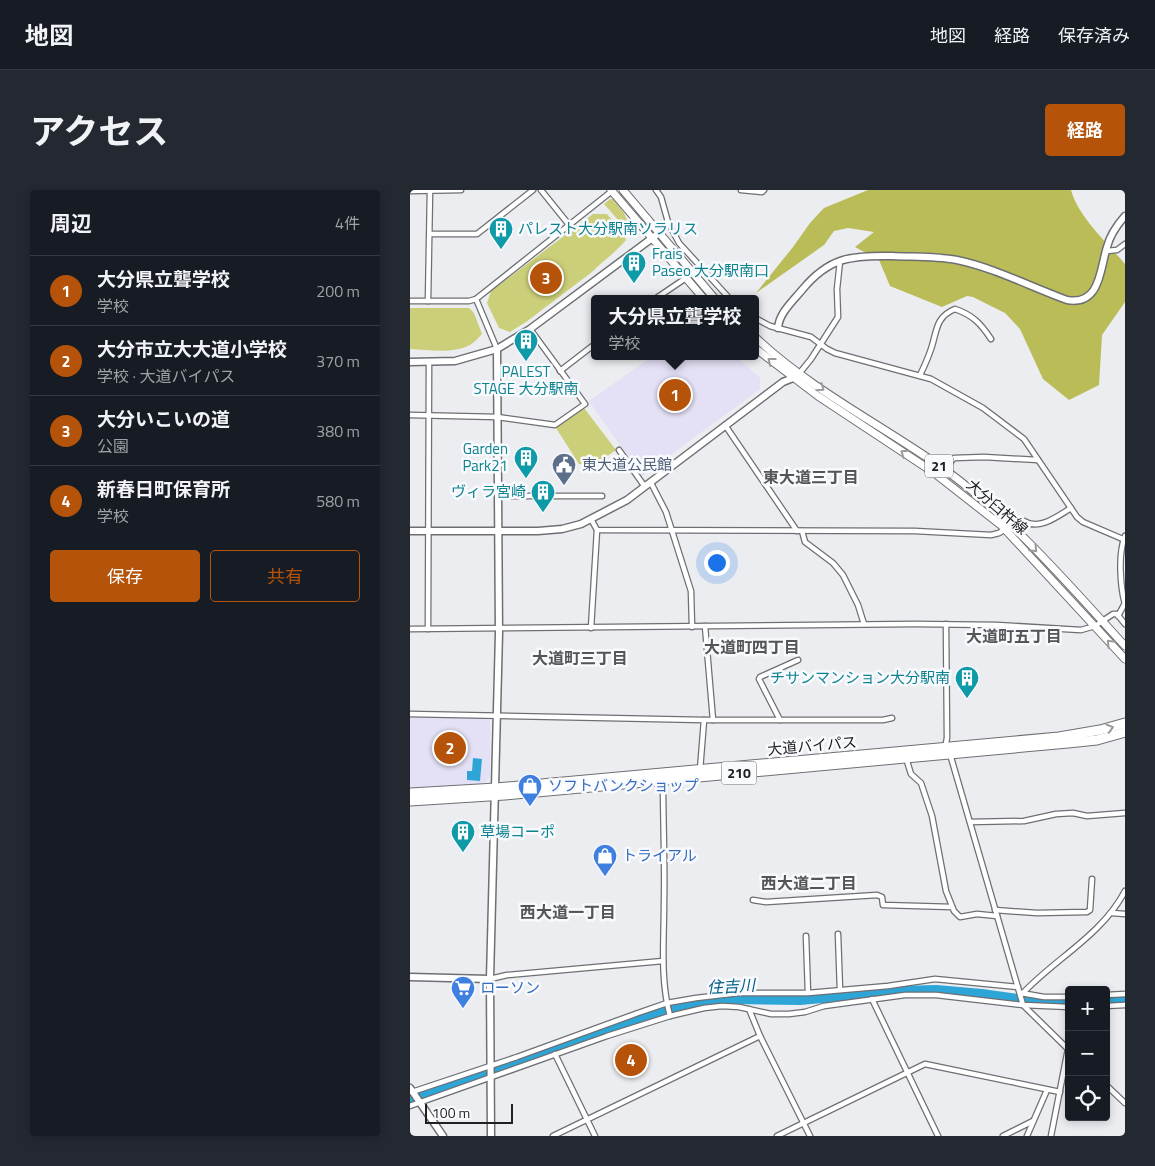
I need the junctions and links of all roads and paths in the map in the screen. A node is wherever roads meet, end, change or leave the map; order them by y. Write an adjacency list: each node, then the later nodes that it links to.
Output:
1 (461, 190): 9 (street)
2 (533, 190): 14 (street)
3 (541, 190): 12 (street)
4 (623, 190): 13 (main road)
5 (656, 190): 23 (street)
6 (741, 190): 7 (street)
7 (764, 190)
8 (410, 191): 9 (street)
9 (430, 191): 14 (street)
10 (612, 191): 12 (street); 15 (main road)
11 (1125, 216): 17 (street)
12 (570, 226): 24 (street)
13 (659, 233): 15 (street); 22 (main road)
14 (430, 234): 26 (street)
15 (652, 238): 19 (main road); 29 (street)
16 (1125, 244): 17 (street)
17 (1106, 251): 18 (street)
18 (840, 260): 28 (street); 32 (street)
19 (686, 278): 20 (street); 21 (main road)
20 (661, 295)
21 (701, 295)
22 (712, 295)
23 (726, 295)
24 (476, 299): 26 (street); 34 (street)
25 (410, 300): 26 (street)
26 (428, 301)
27 (759, 320): 28 (street)
28 (778, 328): 32 (street)
29 (530, 329): 34 (street); 38 (street)
30 (991, 339): 40 (street)
31 (759, 341): 39 (main road, 大分臼杵線 / 21)
32 (821, 344): 39 (street); 40 (street)
33 (591, 347): 38 (street)
34 (497, 349): 37 (street); 44 (street)
35 (759, 351): 41 (main road, 大分臼杵線 / 21, one-way to 35)
36 (410, 362): 37 (street)
37 (429, 362): 43 (street)
38 (560, 371): 44 (street)
39 (800, 374): 41 (street); 48 (main road, 大分臼杵線 / 21, one-way to 48)
40 (920, 375): 47 (street)
41 (793, 378): 45 (street); 54 (main road, 大分臼杵線 / 21, one-way to 41)
42 (410, 416): 43 (street)
43 (429, 416): 44 (street); 59 (street)
44 (497, 416): 50 (street)
45 (725, 425): 49 (street); 60 (street)
46 (618, 450): 49 (street)
47 (1038, 460): 48 (street); 52 (street)
48 (944, 470): 54 (main road, 大分臼杵線 / 21)
49 (648, 485): 53 (street); 57 (street)
50 (498, 496): 51 (street); 55 (street)
51 (602, 496)
52 (1071, 508): 54 (street); 61 (street)
53 (591, 519): 55 (street); 56 (street)
54 (1009, 528): 60 (street); 64 (main road, 大分臼杵線 / 21, one-way to 64); 69 (main road, 大分臼杵線 / 21)
55 (498, 530): 59 (street); 74 (street)
56 (597, 530): 57 (street); 71 (street)
57 (672, 530): 60 (street); 70 (street)
58 (410, 531): 59 (street)
59 (428, 531): 73 (street)
60 (800, 531): 65 (street)
61 (1124, 539): 62 (street)
62 (1125, 604): 63 (street)
63 (1118, 616): 64 (street); 67 (street)
64 (1102, 621): 69 (street); 75 (main road, 大分臼杵線 / 21)
65 (864, 624): 66 (street); 68 (street)
66 (946, 624): 69 (street); 86 (street)
67 (1125, 624)
68 (705, 626): 70 (street); 82 (street)
69 (1095, 626): 76 (main road, 大分臼杵線 / 21, one-way to 69)
70 (692, 627): 71 (street)
71 (591, 628): 74 (street)
72 (410, 629): 73 (street)
73 (428, 629): 74 (street)
74 (499, 629): 79 (street)
75 (1125, 646)
76 (1125, 659)
77 (798, 660): 83 (street)
78 (410, 714): 79 (street)
79 (497, 715): 81 (street); 90 (street)
80 (892, 718): 83 (street)
81 (704, 720): 82 (street); 88 (street)
82 (713, 720): 83 (street)
83 (780, 720)
84 (1125, 723): 86 (highway, 大道バイパス / 210, one-way to 84)
85 (1125, 732): 86 (highway, 大道バイパス / 210)
86 (948, 751): 87 (highway, 大道バイパス / 210); 88 (highway, 大道バイパス / 210); 94 (street)
87 (906, 758): 89 (highway, 大道バイパス / 210); 98 (street)
88 (700, 770): 90 (highway, 大道バイパス / 210)
89 (663, 780): 90 (highway, 大道バイパス / 210); 104 (street)
90 (496, 792): 91 (highway, 大道バイパス / 210); 92 (highway, 大道バイパス / 210); 106 (street)
91 (410, 793)
92 (410, 801)
93 (1125, 813): 94 (street)
94 (970, 822): 99 (street)
95 (1092, 879): 99 (street)
96 (1125, 891): 100 (street)
97 (753, 900): 98 (street)
98 (952, 907): 99 (street)
99 (996, 913): 109 (street)
100 (1112, 913): 101 (street); 109 (street)
101 (1125, 914)
102 (838, 934): 107 (street)
103 (806, 936): 108 (street)
104 (663, 961): 106 (street); 114 (street)
105 (410, 978): 106 (street)
106 (490, 979): 124 (street)
107 (840, 990): 108 (street); 109 (street)
108 (808, 992): 114 (street)
109 (1020, 992): 112 (street); 115 (street)
110 (1125, 994): 111 (street)
111 (1110, 995)
112 (1065, 997)
113 (872, 999): 115 (street); 119 (street); 126 (street)
114 (667, 1005): 120 (street); 124 (street)
115 (1023, 1005): 118 (street); 122 (street)
116 (1125, 1005): 117 (street)
117 (1110, 1006)
118 (1065, 1007)
119 (749, 1009): 120 (street); 121 (street)
120 (670, 1015): 123 (street)
121 (760, 1036): 135 (street); 137 (street)
122 (1065, 1047)
123 (555, 1054): 127 (street); 135 (street)
124 (490, 1066): 127 (street); 130 (street)
125 (1065, 1066): 131 (street)
126 (908, 1073): 129 (street); 137 (street); 144 (street)
127 (490, 1077): 132 (street); 139 (street)
128 (1110, 1089): 133 (street)
129 (1047, 1090): 131 (street); 136 (street)
130 (412, 1092): 132 (street)
131 (1060, 1092): 147 (street)
132 (420, 1103): 134 (street); 138 (street)
133 (1125, 1103)
134 (410, 1106)
135 (587, 1120): 140 (street); 141 (street)
136 (1034, 1121): 145 (street); 146 (street)
137 (804, 1123): 142 (street); 143 (street)
138 (443, 1136)
139 (491, 1136)
140 (553, 1136)
141 (595, 1136)
142 (777, 1136)
143 (810, 1136)
144 (938, 1136)
145 (1003, 1136)
146 (1027, 1136)
147 (1051, 1136)

